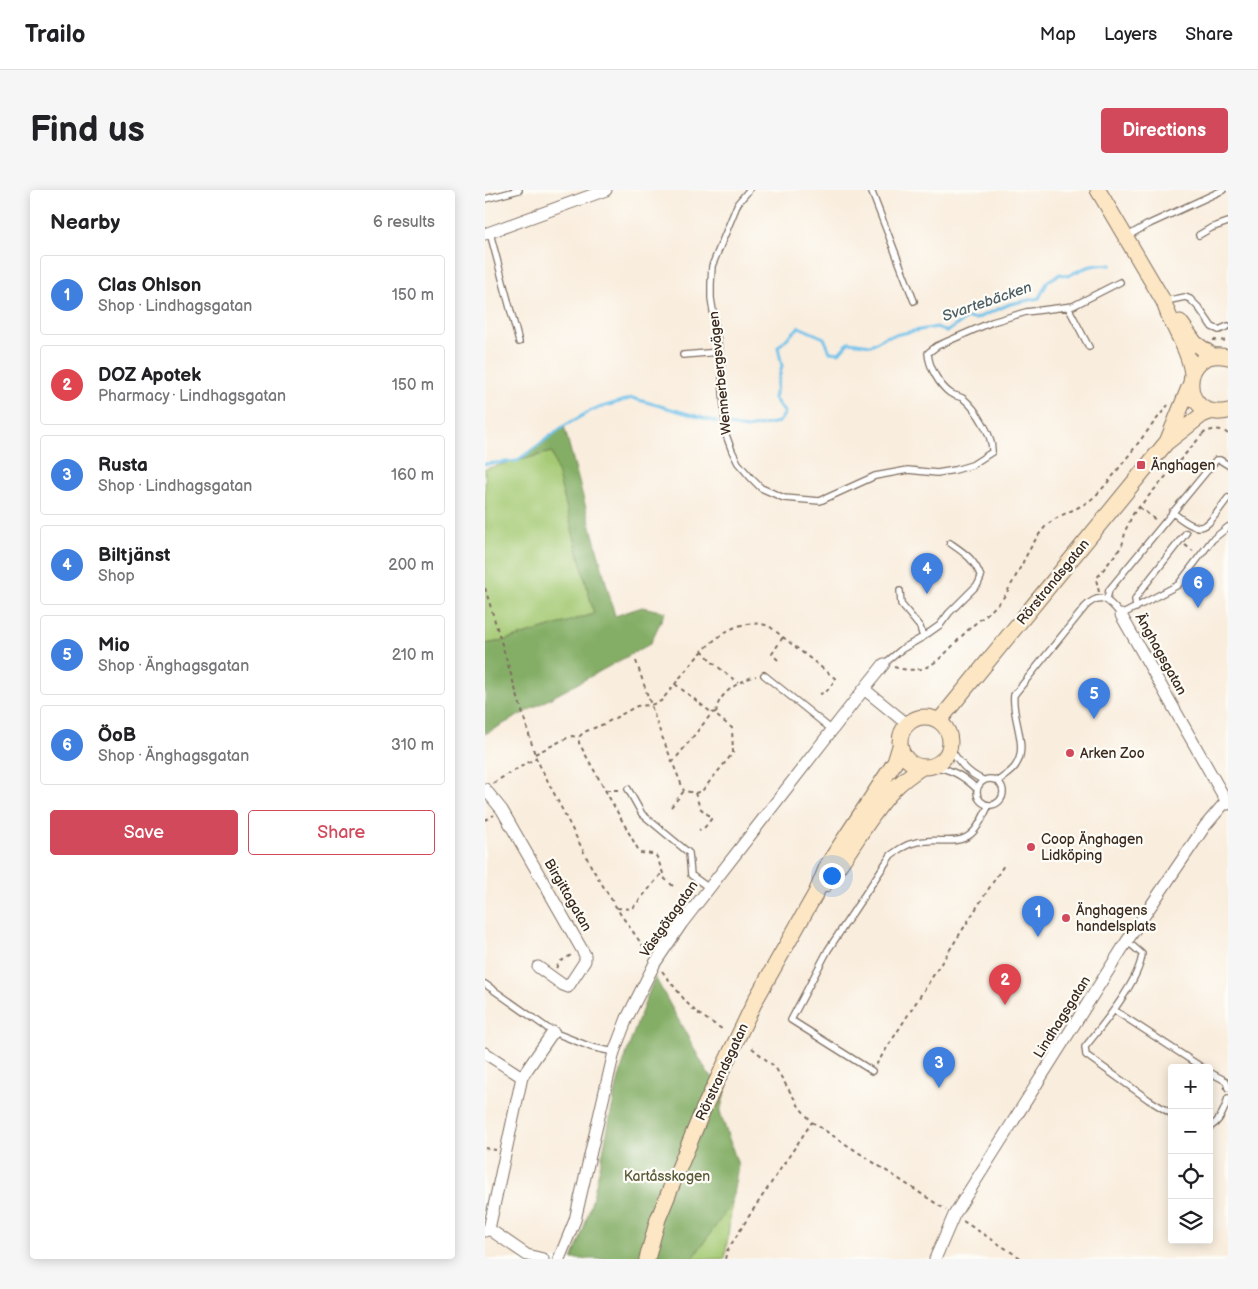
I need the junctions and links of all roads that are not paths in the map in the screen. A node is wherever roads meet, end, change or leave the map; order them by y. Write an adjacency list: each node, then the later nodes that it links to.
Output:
1 (519, 190): 7 (lane)
2 (606, 190): 9 (street)
3 (749, 190): 19 (lane, Wennerbergsvägen)
4 (871, 190): 13 (lane)
5 (1098, 190): 11 (main road)
6 (1223, 190): 11 (lane)
7 (485, 199)
8 (1228, 222): 10 (lane)
9 (488, 233): 17 (lane)
10 (1199, 234)
11 (1126, 237): 14 (main road)
12 (1120, 282): 15 (lane, Wennerbergsvägen)
13 (914, 302)
14 (1164, 302): 16 (lane); 21 (main road); 22 (main road)
15 (1068, 307): 18 (lane); 19 (lane, Wennerbergsvägen)
16 (1228, 326)
17 (519, 342)
18 (1089, 347)
19 (719, 352): 20 (lane)
20 (683, 355)
21 (1222, 355): 22 (main road)
22 (1191, 380): 23 (main road); 24 (main road, Rörstrandsgatan)
23 (1222, 412): 24 (main road, Rörstrandsgatan)
24 (1166, 443): 39 (main road, Rörstrandsgatan)
25 (1228, 466): 27 (lane)
26 (1228, 498): 27 (lane)
27 (1172, 512): 32 (lane)
28 (1228, 527): 33 (lane, Änghagsgatan)
29 (1186, 533): 33 (lane)
30 (950, 543): 35 (lane)
31 (900, 591): 35 (lane)
32 (1104, 599): 34 (lane); 46 (lane)
33 (1135, 608): 34 (lane, Änghagsgatan)
34 (1121, 615): 50 (street, Änghagsgatan)
35 (923, 638): 36 (lane)
36 (884, 664): 38 (street, Västgötagatan)
37 (764, 675): 41 (lane)
38 (864, 689): 40 (street); 41 (street, Västgötagatan)
39 (939, 721): 40 (main road); 43 (main road)
40 (907, 724): 42 (main road, Rörstrandsgatan)
41 (831, 729): 52 (street, Västgötagatan)
42 (900, 746): 44 (main road); 53 (main road, Rörstrandsgatan)
43 (949, 746): 44 (main road, Rörstrandsgatan); 45 (lane)
44 (926, 766): 49 (lane); 53 (main road, Rörstrandsgatan)
45 (983, 780): 46 (lane); 49 (lane)
46 (998, 781): 51 (lane)
47 (488, 786): 55 (street, Birgittagatan)
48 (628, 789): 52 (lane)
49 (977, 789): 51 (lane)
50 (1227, 801): 54 (street, Lindhagsgatan)
51 (989, 805): 62 (lane)
52 (709, 888): 59 (street, Västgötagatan)
53 (816, 893): 72 (main road, Rörstrandsgatan)
54 (1127, 941): 57 (lane); 73 (street, Lindhagsgatan)
55 (538, 967)
56 (485, 984): 58 (lane)
57 (1114, 1010): 61 (lane); 67 (lane)
58 (553, 1032): 59 (lane); 64 (street)
59 (614, 1052): 71 (street, Västgötagatan)
60 (485, 1053): 64 (street)
61 (1197, 1064)
62 (872, 1071)
63 (1213, 1074): 65 (lane)
64 (521, 1078): 69 (street)
65 (1228, 1088)
66 (1228, 1098): 68 (lane)
67 (1168, 1112)
68 (1213, 1125)
69 (487, 1230): 70 (street)
70 (543, 1259)
71 (559, 1259)
72 (647, 1259)
73 (935, 1259)

